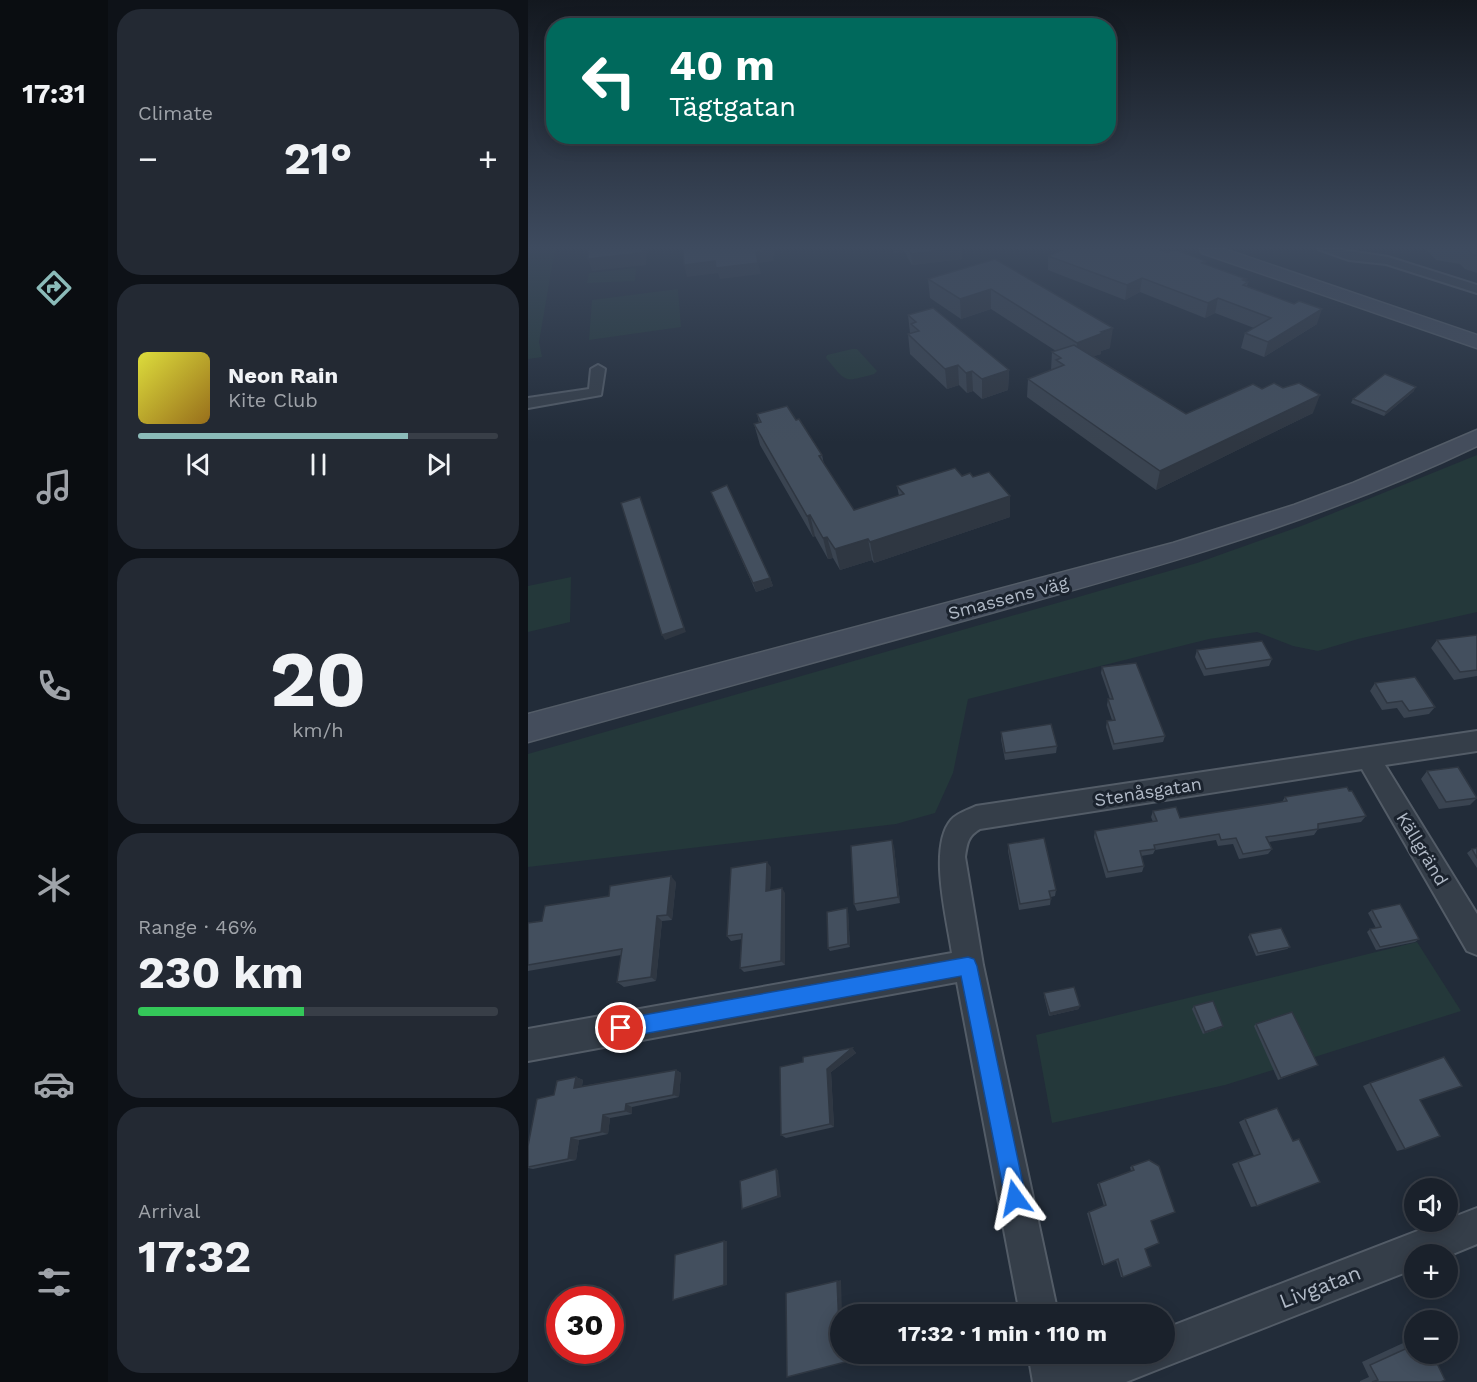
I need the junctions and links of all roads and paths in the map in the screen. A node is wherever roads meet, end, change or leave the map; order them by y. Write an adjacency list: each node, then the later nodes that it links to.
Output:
1 (1395, 313): 2 (street)
2 (1477, 342)
3 (598, 369): 4 (street)
4 (528, 403)
5 (1477, 437): 6 (street, Smassens väg)
6 (528, 728)
7 (1477, 741): 8 (street, Stenåsgatan)
8 (1368, 758): 9 (street, Källgränd); 10 (street, Stenåsgatan)
9 (1477, 940)
10 (968, 966): 11 (street); 13 (street, Stenåsgatan)
11 (528, 1045)
12 (1477, 1226): 14 (street, Livgatan)
13 (1037, 1304)
14 (1175, 1343)
15 (1049, 1364): 17 (street)
16 (1122, 1364): 18 (street)
17 (1053, 1382)
18 (1075, 1382)

